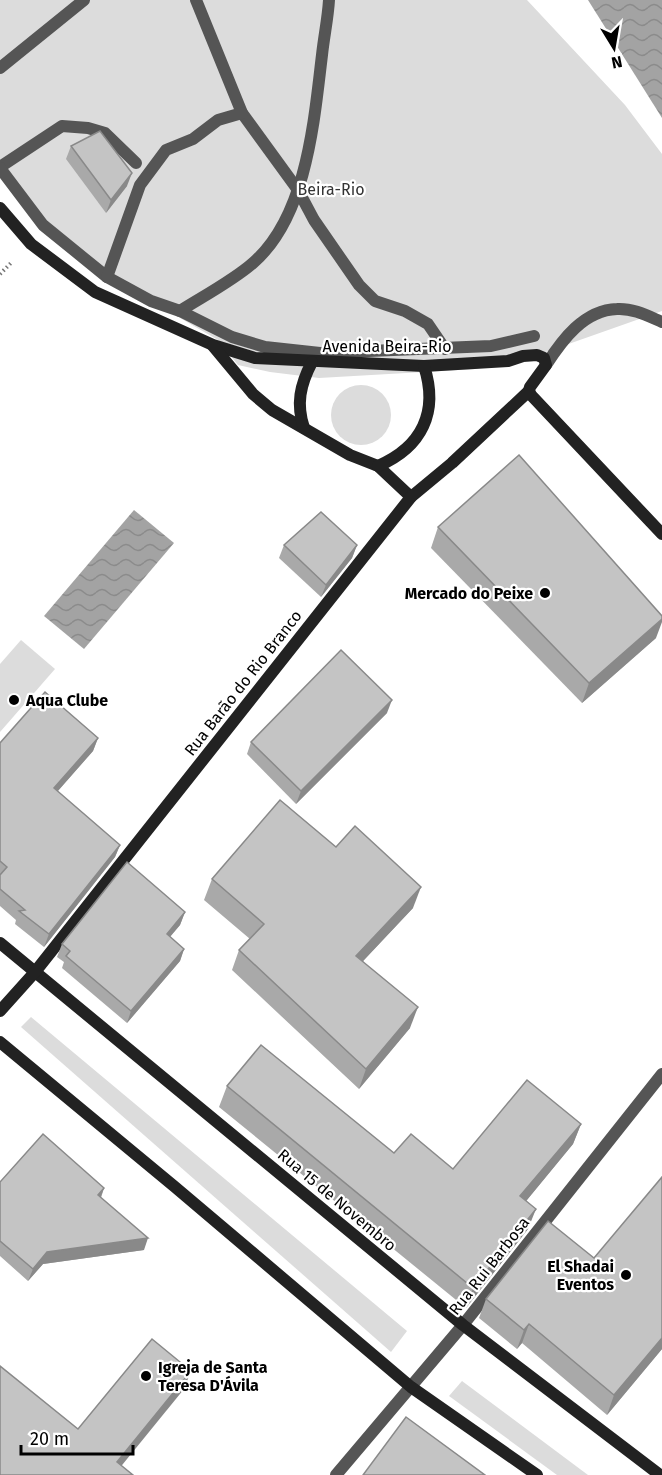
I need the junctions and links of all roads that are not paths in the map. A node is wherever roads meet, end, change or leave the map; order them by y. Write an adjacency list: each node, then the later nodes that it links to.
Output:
1 (84, 0): 4 (street)
2 (196, 0): 5 (street)
3 (329, 0): 8 (street)
4 (0, 68)
5 (242, 113): 8 (street); 10 (street)
6 (136, 163): 7 (street)
7 (0, 167): 10 (street)
8 (298, 190): 11 (street); 15 (street)
9 (0, 208): 14 (street, Avenida Beira-Rio)
10 (107, 277): 11 (street)
11 (180, 311): 15 (street)
12 (662, 322): 17 (street)
13 (534, 336): 15 (street)
14 (213, 345): 16 (street, Avenida Beira-Rio); 20 (street, Avenida Beira-Rio)
15 (445, 349)
16 (312, 362): 18 (street, Avenida Beira-Rio); 20 (street)
17 (546, 365): 18 (street, Avenida Beira-Rio); 19 (street)
18 (424, 366): 21 (street)
19 (529, 391): 22 (street, Rua Barão do Rio Branco); 23 (street)
20 (304, 428): 21 (street, Avenida Beira-Rio)
21 (378, 466): 22 (street, Avenida Beira-Rio)
22 (411, 497): 25 (street, Rua Barão do Rio Branco)
23 (662, 534)
24 (0, 943): 25 (street, Rua 15 de Novembro)
25 (35, 972): 26 (street, Rua Barão do Rio Branco); 29 (street, Rua 15 de Novembro)
26 (0, 1011)
27 (0, 1042): 30 (street)
28 (662, 1074): 29 (street, Rua Rui Barbosa)
29 (463, 1325): 30 (street, Rua Rui Barbosa); 33 (street, Rua 15 de Novembro)
30 (411, 1387): 31 (street, Rua Rui Barbosa); 32 (street)
31 (336, 1475)
32 (537, 1475)
33 (660, 1475)

